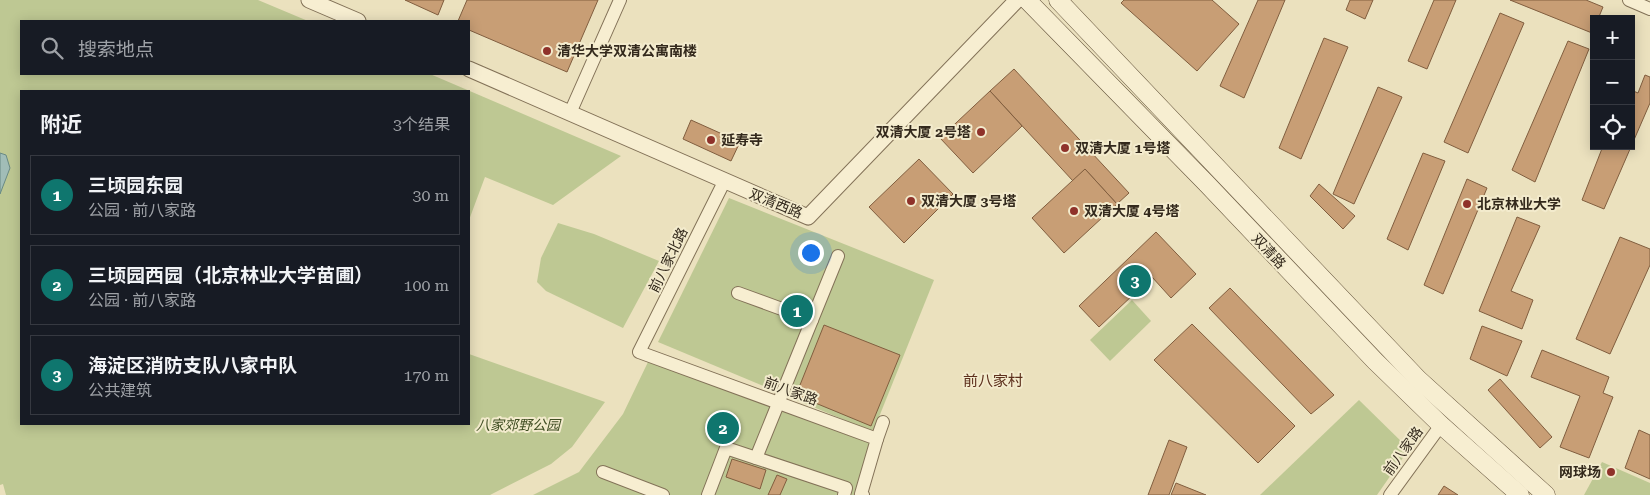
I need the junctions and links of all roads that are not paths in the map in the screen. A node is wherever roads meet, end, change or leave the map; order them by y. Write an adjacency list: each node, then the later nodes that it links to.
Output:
1 (309, 0): 8 (street)
2 (620, 0): 10 (street)
3 (1017, 0): 11 (street, 双清西路)
4 (1027, 0): 18 (main road, 双清路)
5 (1058, 0): 28 (main road, 双清路)
6 (1629, 0): 7 (street)
7 (1650, 9)
8 (356, 20)
9 (470, 69): 10 (street, 双清西路)
10 (570, 113): 11 (street, 双清西路)
11 (724, 182): 15 (street, 前八家北路)
12 (838, 256): 14 (street)
13 (738, 292): 14 (street)
14 (812, 320): 16 (street)
15 (639, 352): 16 (street, 前八家路)
16 (777, 402): 19 (street, 前八家路); 20 (street)
17 (883, 422): 19 (street)
18 (1441, 425): 26 (street, 前八家路); 27 (main road, 双清路)
19 (877, 439): 25 (street)
20 (756, 458): 23 (street); 24 (street)
21 (603, 472): 22 (street)
22 (663, 495)
23 (708, 495)
24 (844, 495)
25 (864, 495)
26 (1390, 495)
27 (1520, 495)
28 (1546, 495)

